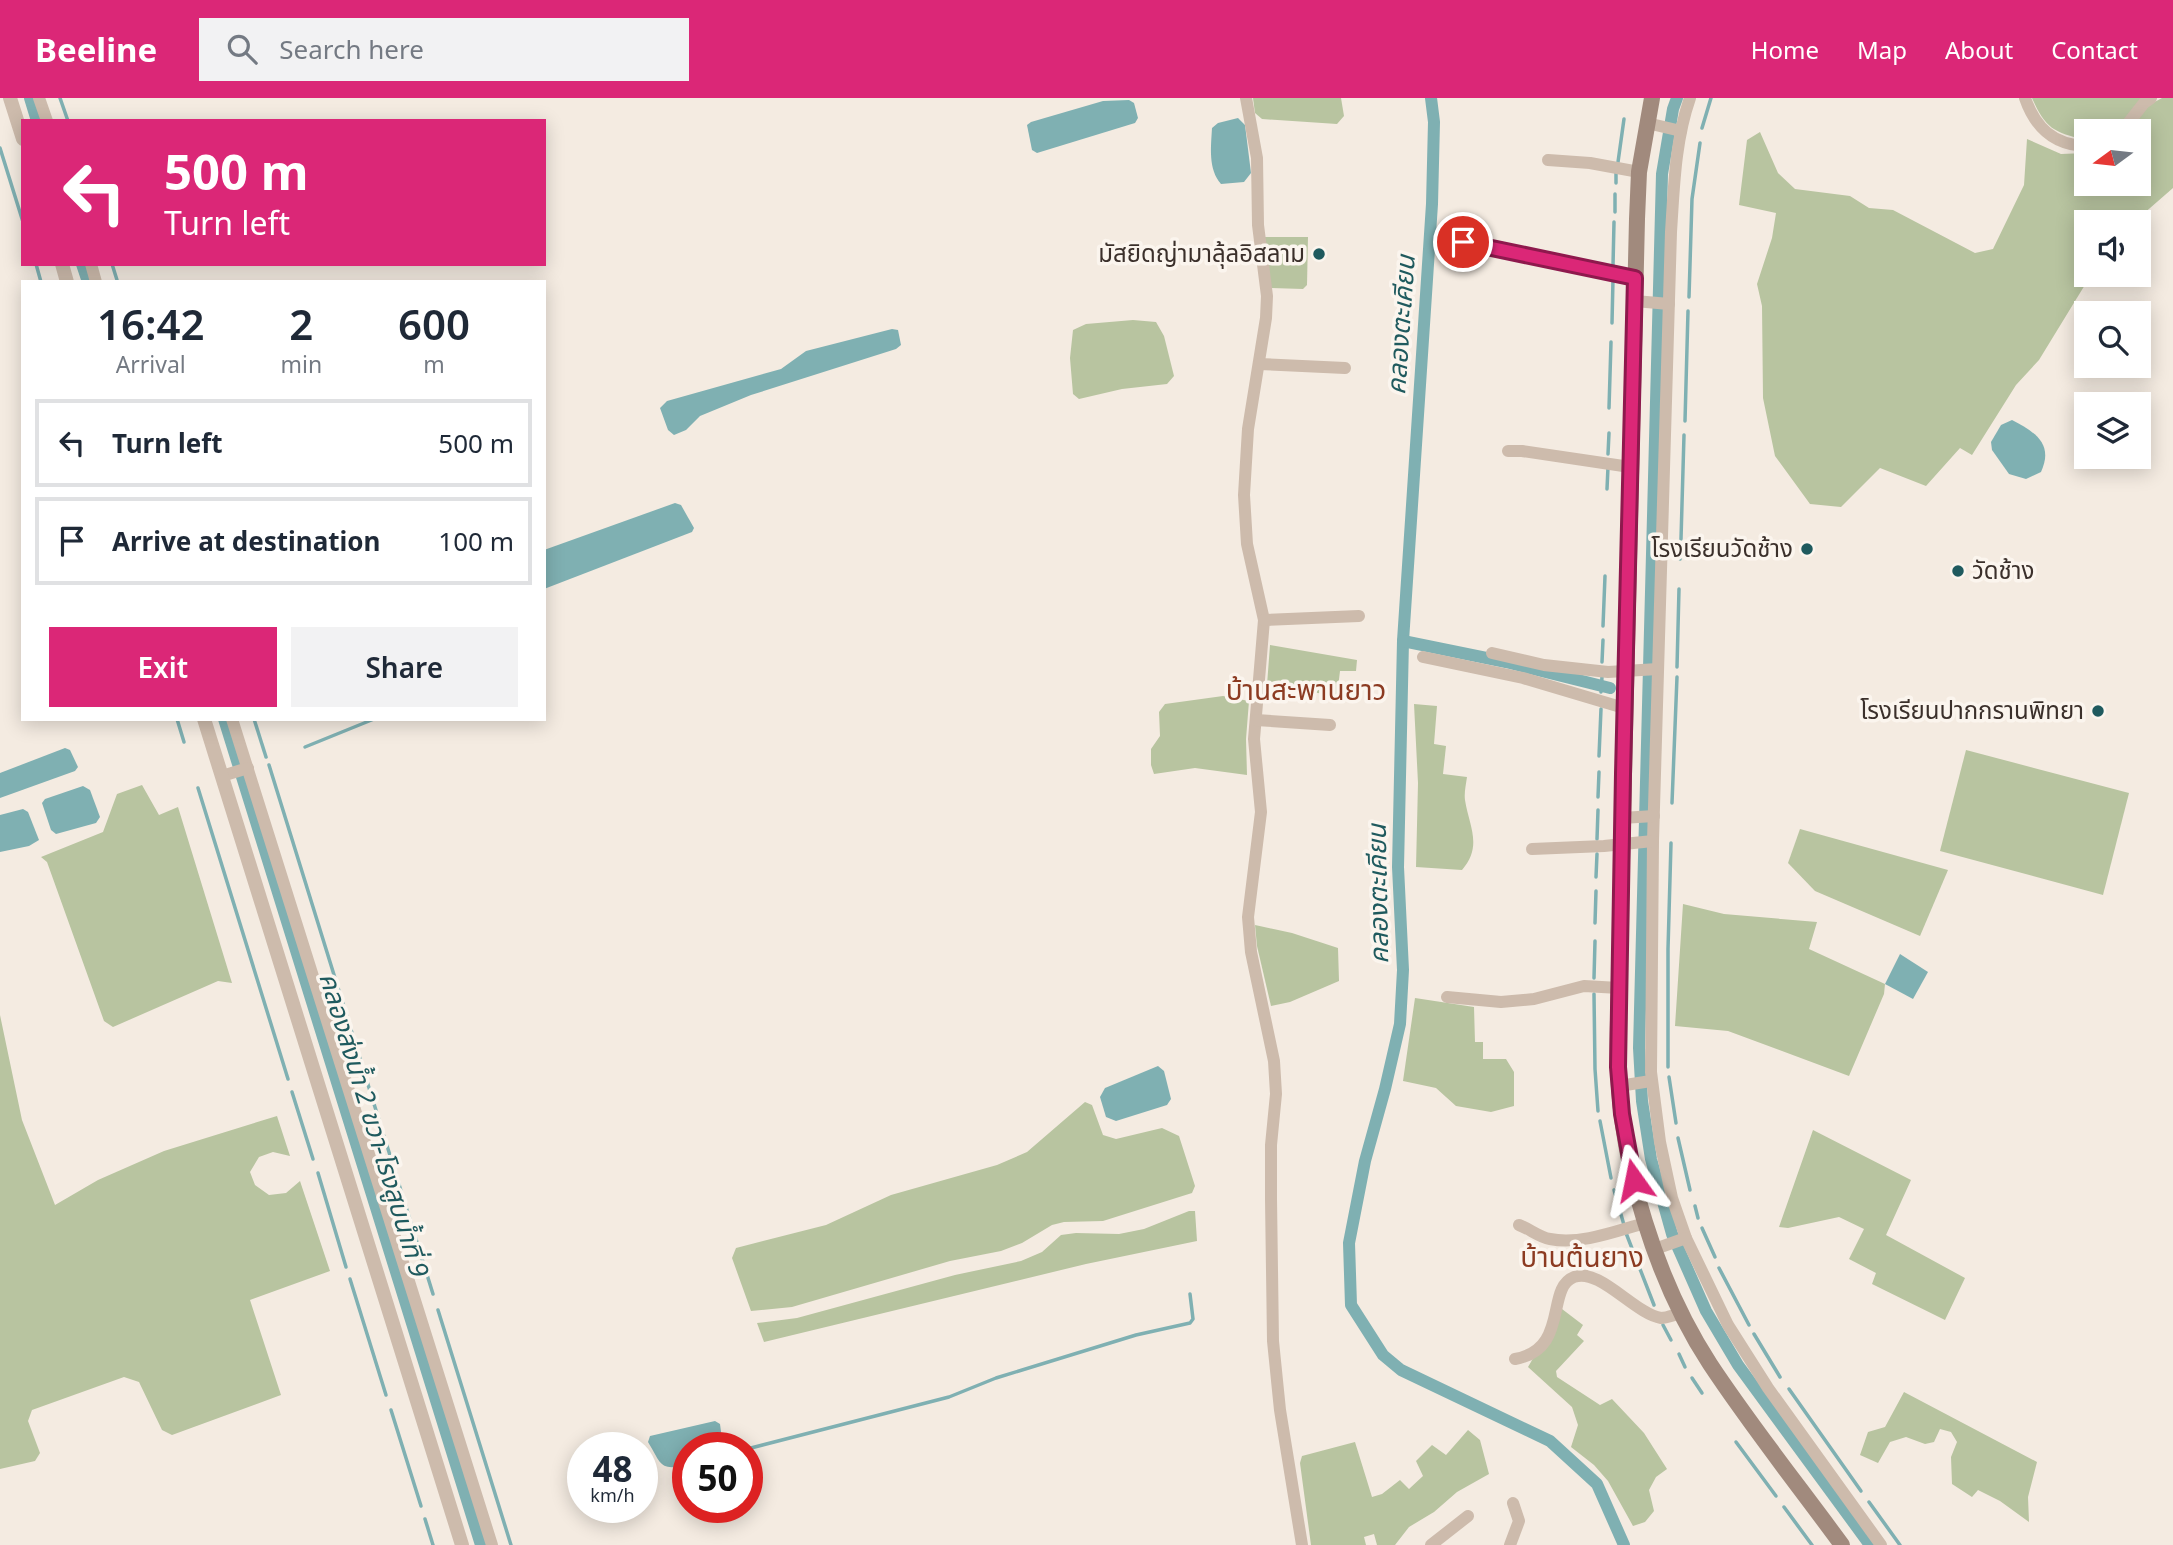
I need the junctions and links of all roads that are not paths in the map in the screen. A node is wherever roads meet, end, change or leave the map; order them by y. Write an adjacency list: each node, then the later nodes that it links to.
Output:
1 (10, 98): 12 (street)
2 (39, 98): 8 (street)
3 (1246, 98): 20 (street)
4 (1652, 98): 10 (main road)
5 (1690, 98): 11 (street)
6 (2025, 98): 13 (street)
7 (2151, 98): 9 (street)
8 (46, 119)
9 (2131, 119)
10 (1652, 124): 11 (street); 15 (main road)
11 (1677, 130): 19 (street)
12 (21, 132)
13 (2074, 146)
14 (1548, 160): 15 (street)
15 (1639, 172): 17 (main road)
16 (1463, 242): 17 (street)
17 (1635, 278): 18 (main road)
18 (1640, 302): 19 (street); 23 (main road)
19 (1667, 304): 28 (street)
20 (1259, 364): 21 (street); 25 (street)
21 (1345, 368)
22 (1508, 451): 23 (street)
23 (1630, 467): 29 (main road)
24 (1359, 616): 25 (street)
25 (1264, 620): 31 (street)
26 (1492, 653): 29 (street)
27 (1423, 657): 30 (street)
28 (1656, 669): 29 (street); 37 (street)
29 (1631, 670): 30 (main road)
30 (1624, 708): 38 (main road)
31 (1256, 720): 34 (street); 56 (street)
32 (205, 721): 36 (street)
33 (233, 721): 35 (street)
34 (1330, 725)
35 (246, 769): 36 (street); 55 (street)
36 (226, 775): 54 (street)
37 (1652, 817): 38 (street); 39 (street)
38 (1628, 818): 40 (main road)
39 (1651, 841): 40 (street); 44 (street)
40 (1628, 844): 41 (street); 42 (main road)
41 (1532, 849)
42 (1619, 988): 43 (street); 45 (main road)
43 (1447, 997)
44 (1649, 1082): 45 (street); 48 (street)
45 (1625, 1085): 46 (main road)
46 (1645, 1223): 47 (street); 49 (main road)
47 (1519, 1225)
48 (1683, 1238): 49 (street); 60 (street)
49 (1661, 1247): 50 (main road)
50 (1682, 1313): 51 (street); 59 (main road)
51 (1515, 1359)
52 (1513, 1503): 58 (street)
53 (1468, 1516): 57 (street)
54 (462, 1545)
55 (492, 1545)
56 (1303, 1545)
57 (1431, 1545)
58 (1510, 1545)
59 (1842, 1545)
60 (1881, 1545)

